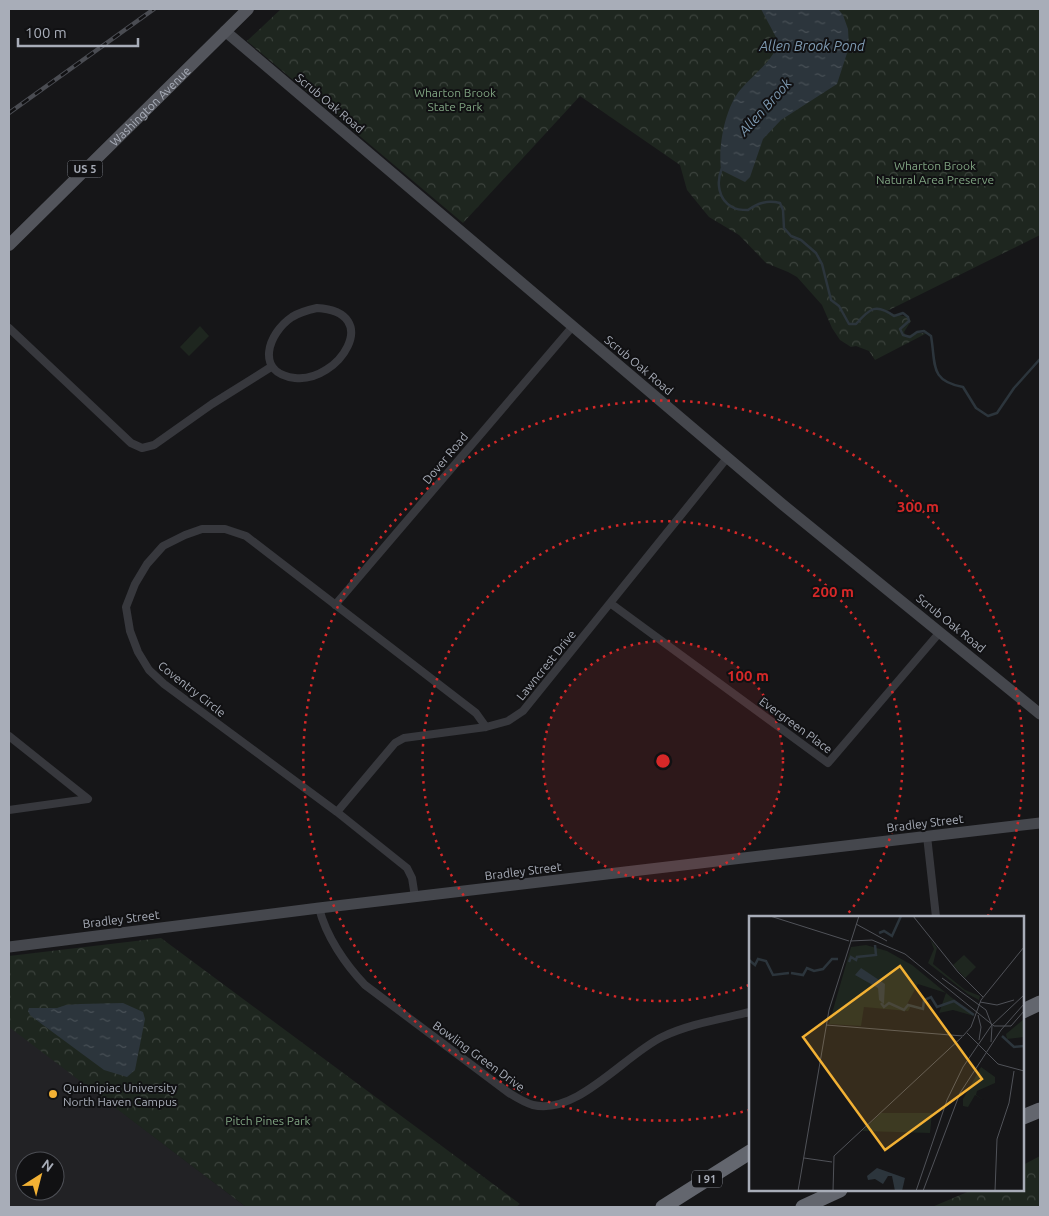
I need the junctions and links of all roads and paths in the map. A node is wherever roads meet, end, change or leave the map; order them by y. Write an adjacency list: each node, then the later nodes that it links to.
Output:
1 (248, 9): 2 (main road, Washington Avenue / US 5)
2 (225, 32): 3 (main road, Washington Avenue / US 5); 4 (main road, Scrub Oak Road)
3 (9, 245)
4 (572, 326): 7 (main road, Scrub Oak Road); 9 (street, Dover Road)
5 (9, 328): 6 (street)
6 (271, 367): 6 (street)
7 (727, 458): 8 (street, Lawncrest Drive); 10 (main road, Scrub Oak Road)
8 (610, 603): 10 (street, Evergreen Place); 12 (street, Lawncrest Drive)
9 (335, 605): 12 (street, Coventry Circle); 15 (street, Coventry Circle)
10 (940, 632): 11 (main road, Scrub Oak Road)
11 (1040, 714)
12 (486, 727): 15 (street, Lawncrest Drive)
13 (9, 736): 14 (street)
14 (9, 810)
15 (337, 812): 18 (street, Coventry Circle)
16 (1040, 823): 17 (main road, Bradley Street)
17 (927, 836): 18 (main road, Bradley Street); 20 (street)
18 (415, 897): 19 (main road, Bradley Street)
19 (319, 908): 21 (main road, Bradley Street); 24 (street, Bowling Green Drive)
20 (936, 916)
21 (9, 948)
22 (1040, 1003): 23 (highway)
23 (1024, 1011)
24 (749, 1012)
25 (1040, 1110): 26 (highway)
26 (1024, 1117)
27 (749, 1153): 29 (highway, I 91)
28 (838, 1191): 30 (highway)
29 (663, 1207)
30 (803, 1207)

